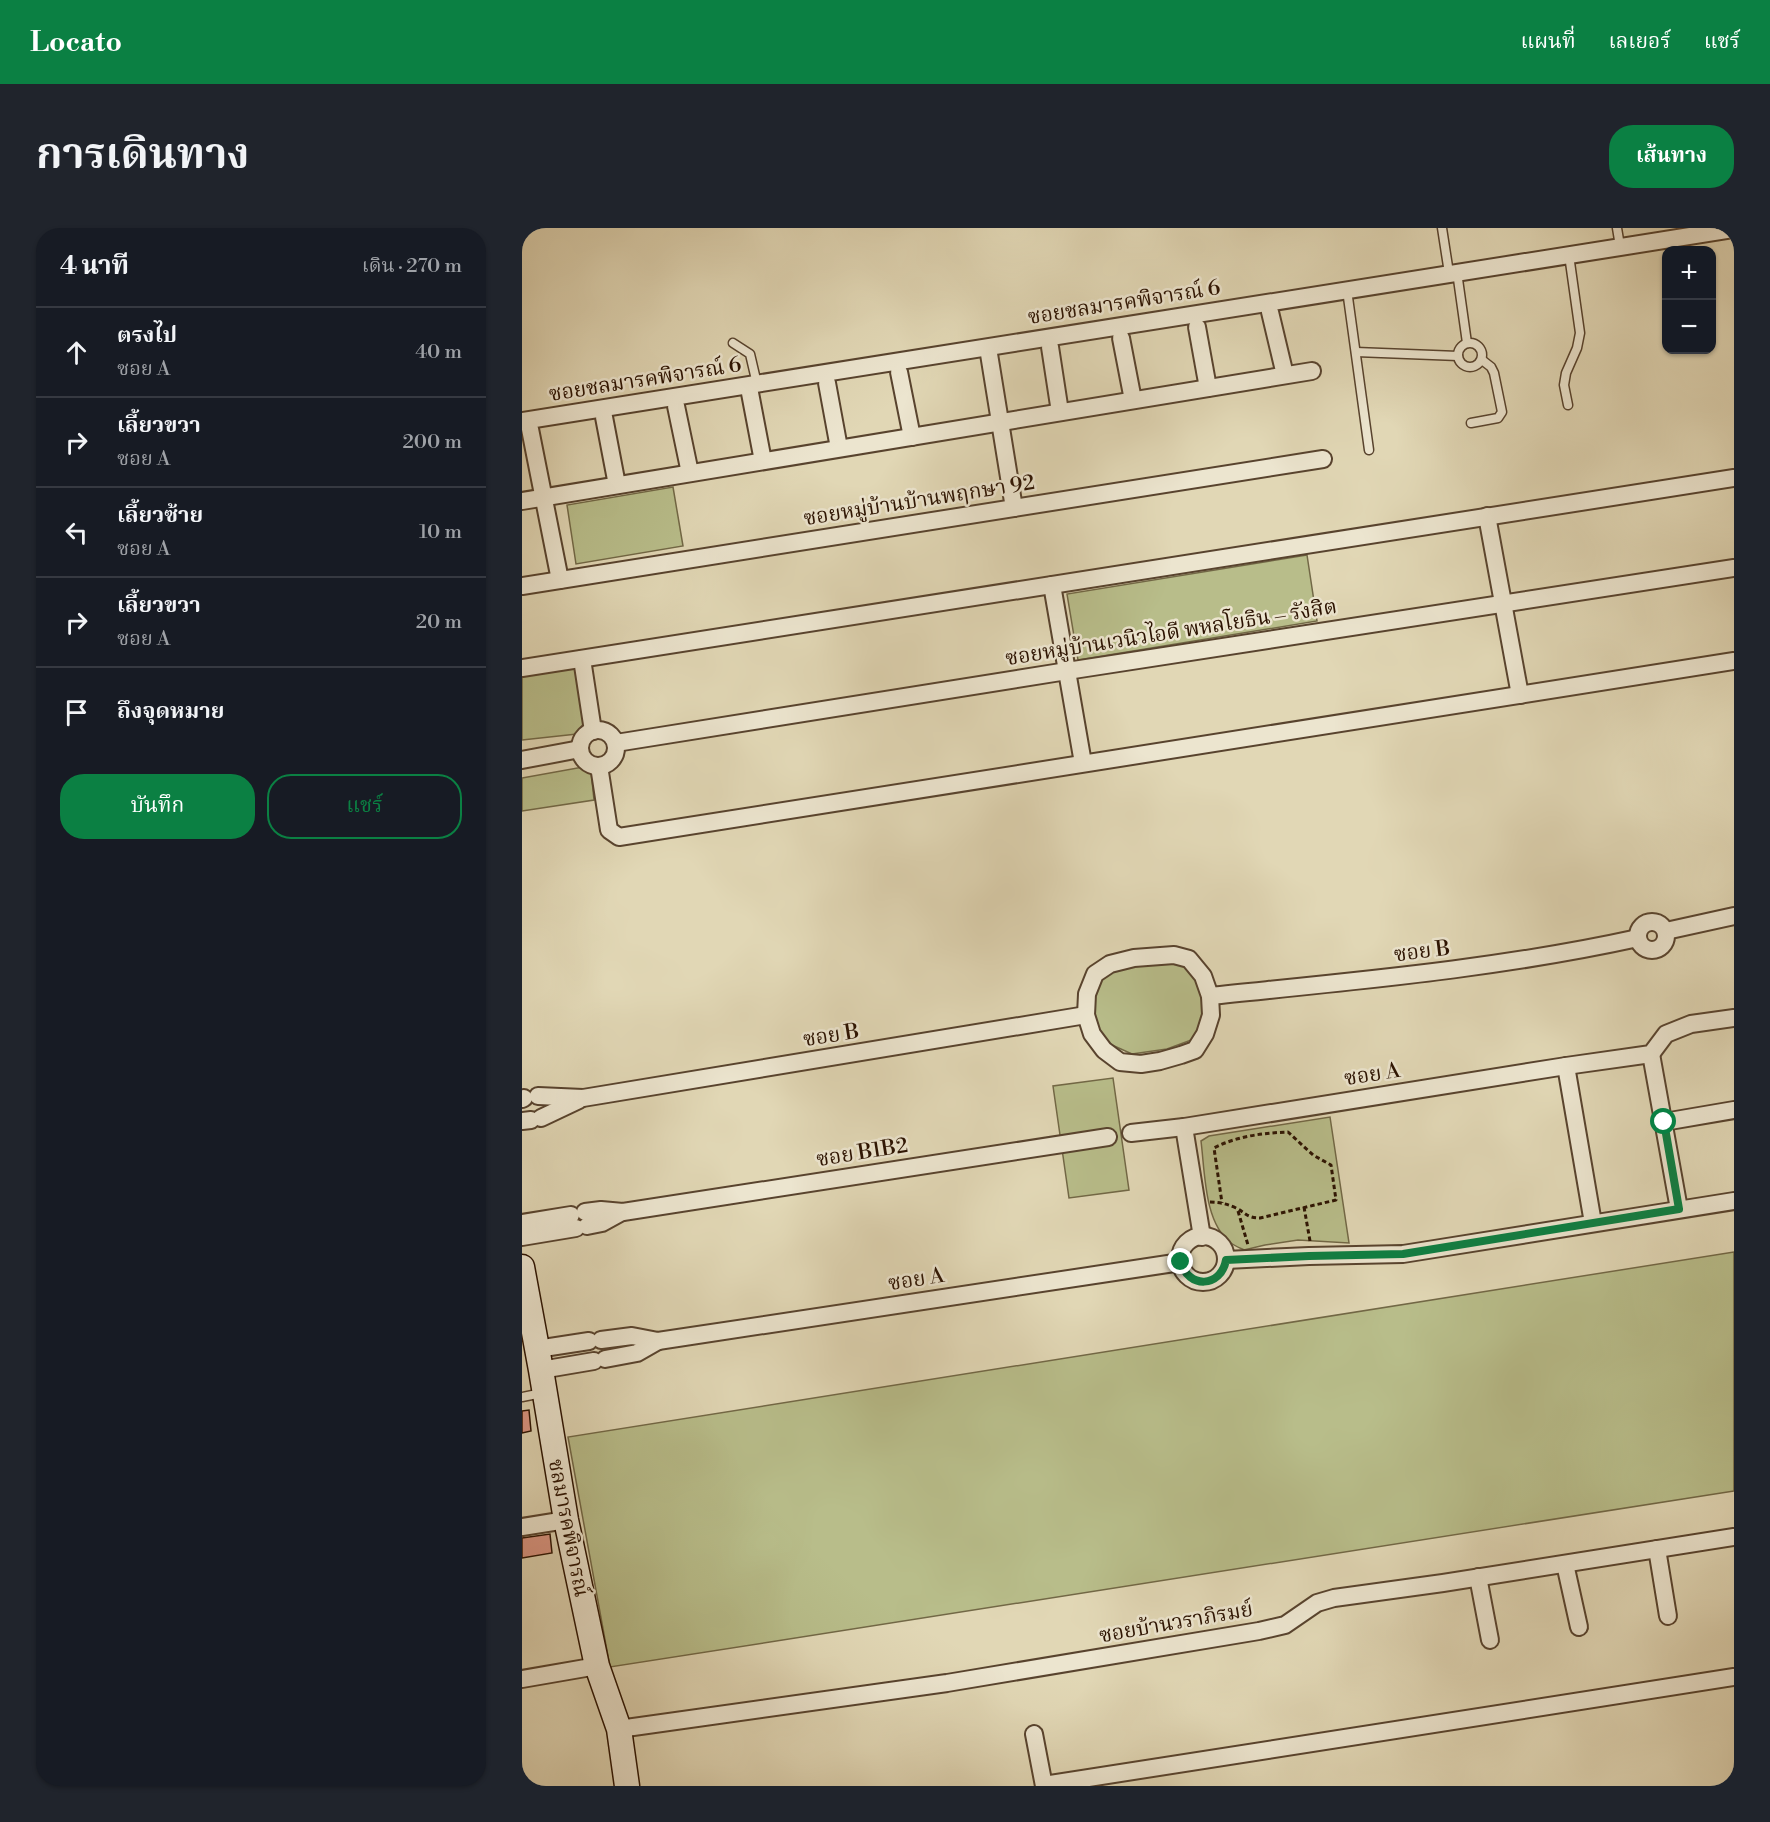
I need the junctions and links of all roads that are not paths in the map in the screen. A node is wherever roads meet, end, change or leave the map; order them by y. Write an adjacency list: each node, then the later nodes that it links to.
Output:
1 (1442, 228): 6 (lane)
2 (1617, 228): 4 (lane)
3 (1733, 232): 4 (street, ซอยชลมารคพิจารณ์ 6)
4 (1620, 246): 5 (street, ซอยชลมารคพิจารณ์ 6)
5 (1569, 254): 6 (street, ซอยชลมารคพิจารณ์ 6); 25 (lane)
6 (1453, 273): 7 (street, ซอยชลมารคพิจารณ์ 6); 11 (lane)
7 (1347, 289): 14 (lane); 23 (street, ซอยชลมารคพิจารณ์ 6)
8 (1270, 312): 20 (street)
9 (1197, 327): 22 (street)
10 (1121, 338): 24 (street)
11 (1467, 343): 16 (lane); 17 (lane)
12 (733, 344): 23 (lane)
13 (1050, 347): 27 (street)
14 (1356, 352): 16 (lane); 34 (lane)
15 (989, 354): 29 (street)
16 (1458, 356): 17 (lane)
17 (1482, 360): 30 (lane)
18 (1312, 370): 20 (street)
19 (899, 372): 32 (street)
20 (1285, 375): 22 (street)
21 (827, 383): 33 (street)
22 (1208, 388): 24 (street)
23 (753, 389): 31 (street, ซอยชลมารคพิจารณ์ 6); 36 (street)
24 (1132, 400): 27 (street)
25 (1568, 405)
26 (676, 406): 37 (street)
27 (1060, 412): 29 (street)
28 (604, 417): 39 (street)
29 (1000, 422): 32 (street); 42 (street)
30 (1471, 423)
31 (526, 425): 40 (street)
32 (912, 437): 33 (street)
33 (839, 448): 36 (street)
34 (1369, 450)
35 (1323, 459): 42 (street, ซอยหมู่บ้านบ้านพฤกษา 92)
36 (763, 461): 37 (street)
37 (690, 473): 39 (street)
38 (1734, 478): 43 (street)
39 (617, 485): 40 (street)
40 (544, 497): 41 (street); 45 (street)
41 (522, 501)
42 (1014, 508): 45 (street, ซอยหมู่บ้านบ้านพฤกษา 92)
43 (1487, 516): 46 (street); 48 (street)
44 (1734, 568): 48 (street, ซอยหมู่บ้านเวนิวไอดี พหลโยธิน – รังสิต)
45 (560, 580): 47 (street, ซอยหมู่บ้านบ้านพฤกษา 92)
46 (1052, 585): 49 (street); 52 (street)
47 (522, 586)
48 (1503, 603): 52 (street, ซอยหมู่บ้านเวนิวไอดี พหลโยธิน – รังสิต); 53 (street)
49 (582, 659): 51 (street); 54 (street)
50 (1734, 661): 53 (street)
51 (522, 668)
52 (1067, 671): 55 (street, ซอยหมู่บ้านเวนิวไอดี พหลโยธิน – รังสิต); 58 (street)
53 (1520, 695): 58 (street)
54 (593, 731): 55 (street); 56 (street)
55 (616, 743): 59 (street)
56 (580, 750): 57 (street); 59 (street)
57 (522, 760)
58 (1083, 763): 59 (street)
59 (598, 766)
60 (1734, 916): 61 (street, ซอย B)
61 (1210, 996): 62 (street); 62 (street)
62 (1086, 1016): 67 (street, ซอย B)
63 (1734, 1018): 64 (street)
64 (1651, 1054): 65 (street, ซอย A); 70 (street)
65 (1566, 1066): 71 (street, ซอย A); 78 (street)
66 (528, 1098): 67 (street, ซอย B)
67 (583, 1098): 69 (street, ซอย B)
68 (1734, 1110): 70 (street)
69 (531, 1120)
70 (1664, 1122): 75 (street)
71 (1184, 1127): 72 (street, ซอย A); 80 (street)
72 (1131, 1133)
73 (1108, 1137): 76 (street, ซอย B1B2)
74 (1734, 1201): 75 (street)
75 (1679, 1209): 78 (street)
76 (580, 1220): 77 (street, ซอย B1B2); 79 (street, ซอย B1B2)
77 (522, 1223)
78 (1593, 1223): 81 (street)
79 (522, 1237)
80 (1202, 1237): 81 (street); 82 (street)
81 (1226, 1260): 82 (street)
82 (1181, 1262): 85 (street, ซอย A)
83 (522, 1267): 84 (street, ชลมารคพิจารณ์)
84 (526, 1306): 86 (street, ชลมารคพิจารณ์)
85 (658, 1341): 86 (street, ซอย A); 86 (street, ซอย A)
86 (535, 1364): 87 (street, ชลมารคพิจารณ์)
87 (566, 1520): 88 (street); 96 (street, ชลมารคพิจารณ์)
88 (522, 1527)
89 (1734, 1537): 90 (street, ซอยบ้านวราภิรมย์)
90 (1657, 1549): 91 (street, ซอยบ้านวราภิรมย์); 93 (street)
91 (1565, 1564): 92 (street, ซอยบ้านวราภิรมย์); 94 (street)
92 (1478, 1577): 95 (street); 99 (street, ซอยบ้านวราภิรมย์)
93 (1668, 1616)
94 (1579, 1628)
95 (1490, 1640)
96 (597, 1666): 98 (street); 99 (street, ชลมารคพิจารณ์)
97 (1734, 1677): 102 (street)
98 (522, 1679)
99 (619, 1729): 101 (street, ชลมารคพิจารณ์)
100 (1034, 1734): 102 (street)
101 (627, 1786)
102 (1044, 1786)

